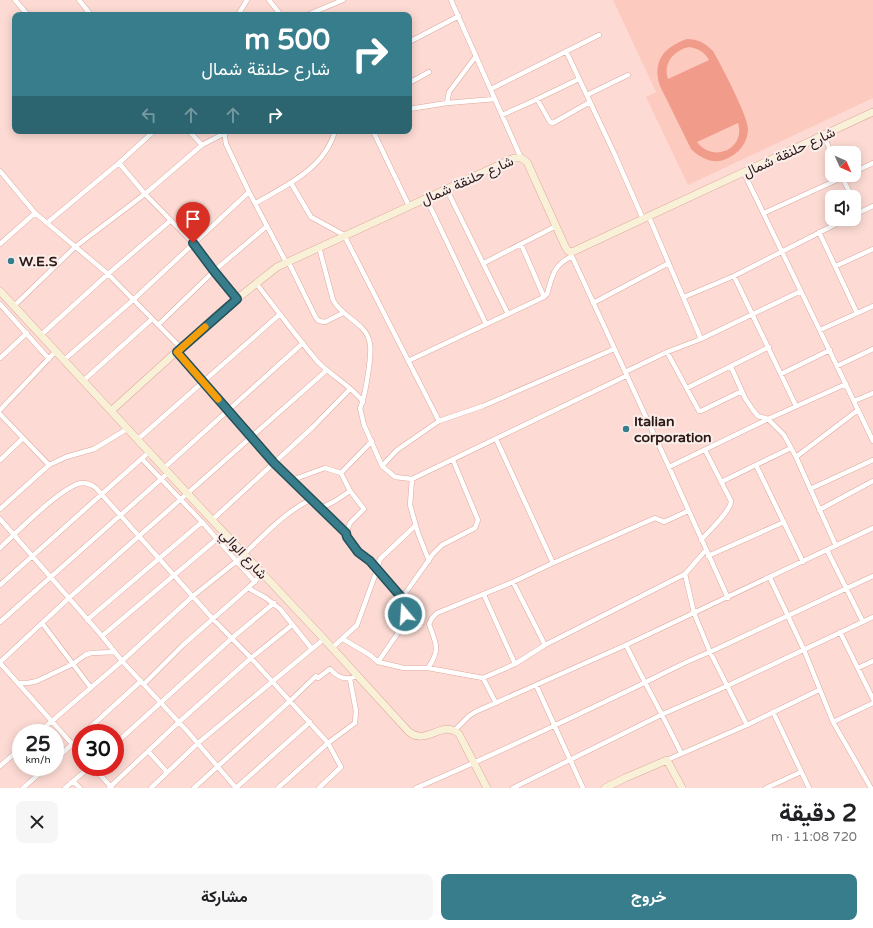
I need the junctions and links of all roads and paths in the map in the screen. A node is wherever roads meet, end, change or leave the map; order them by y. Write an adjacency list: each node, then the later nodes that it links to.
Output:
1 (15, 0): 7 (street)
2 (79, 0): 8 (street)
3 (247, 0): 9 (street)
4 (269, 0): 10 (street)
5 (343, 0): 11 (street)
6 (451, 0): 12 (street)
7 (25, 12)
8 (89, 12)
9 (240, 12)
10 (279, 12)
11 (315, 12)
12 (459, 16): 14 (street); 16 (street)
13 (599, 35): 15 (street)
14 (412, 40)
15 (566, 52): 19 (street); 21 (street)
16 (476, 56): 21 (street); 26 (street)
17 (429, 72): 20 (street)
18 (628, 75): 22 (street)
19 (579, 79): 22 (street); 24 (street)
20 (412, 81)
21 (491, 89): 23 (street)
22 (587, 95): 25 (street)
23 (495, 99): 26 (street); 29 (street)
24 (537, 99): 25 (street); 29 (street)
25 (590, 102): 57 (street)
26 (447, 103): 27 (street)
27 (412, 109)
28 (873, 112): 36 (street, شارع حلنقة شمال)
29 (502, 115): 39 (street)
30 (151, 134): 41 (street)
31 (192, 134): 37 (street)
32 (221, 134): 37 (street)
33 (224, 134): 48 (street)
34 (334, 134): 46 (street)
35 (374, 134): 52 (street)
36 (824, 136): 38 (street); 43 (street, شارع حلنقة شمال)
37 (202, 145): 49 (street)
38 (828, 146)
39 (521, 158): 47 (street, شارع حلنقة شمال); 61 (street, شارع حلنقة شمال)
40 (873, 163): 42 (street)
41 (119, 164): 49 (street); 59 (street)
42 (861, 169)
43 (744, 173): 56 (street); 57 (street, شارع حلنقة شمال)
44 (1, 174): 55 (street)
45 (829, 182): 56 (street)
46 (291, 183): 51 (street); 64 (street)
47 (446, 188): 50 (street, شارع حلنقة شمال); 74 (street)
48 (249, 192): 51 (street); 65 (street)
49 (145, 194): 58 (street); 68 (street)
50 (426, 198): 52 (street, شارع حلنقة شمال); 97 (street)
51 (256, 203): 60 (street)
52 (409, 206): 64 (street, شارع حلنقة شمال)
53 (873, 206): 54 (street)
54 (861, 211)
55 (36, 213): 59 (street); 66 (street)
56 (764, 214): 71 (street)
57 (646, 218): 72 (street, شارع حلنقة شمال); 75 (street)
58 (170, 221): 65 (street); 78 (street)
59 (48, 222): 68 (street)
60 (267, 226): 73 (street); 77 (street)
61 (556, 226): 67 (street); 72 (street, شارع حلنقة شمال)
62 (831, 226): 63 (street)
63 (819, 232): 71 (street); 76 (street)
64 (344, 235): 69 (street, شارع حلنقة شمال); 113 (street)
65 (193, 243): 77 (street); 86 (street)
66 (0, 244)
67 (520, 244): 74 (street); 83 (street)
68 (75, 247): 78 (street); 89 (street)
69 (319, 247): 73 (street, شارع حلنقة شمال); 91 (street)
70 (873, 249): 76 (street)
71 (782, 252): 79 (street); 81 (street)
72 (571, 254): 83 (street); 87 (street)
73 (287, 262): 80 (street, شارع حلنقة شمال); 91 (street)
74 (484, 263): 94 (street)
75 (669, 263): 84 (street); 87 (street)
76 (836, 266): 92 (street)
77 (214, 271): 85 (street); 98 (street)
78 (108, 274): 86 (street); 101 (street)
79 (734, 276): 84 (street); 95 (street)
80 (256, 283): 85 (street, شارع حلنقة شمال); 93 (street)
81 (801, 291): 95 (street); 99 (street)
82 (0, 292): 89 (street, شارع الوالي)
83 (544, 297): 94 (street)
84 (684, 297): 102 (street)
85 (237, 299): 106 (street, شارع حلنقة شمال)
86 (133, 300): 96 (street); 112 (street)
87 (593, 303): 107 (street)
88 (0, 305): 100 (street)
89 (14, 306): 101 (street, شارع الوالي)
90 (873, 306): 92 (street)
91 (343, 313): 127 (street)
92 (857, 313): 99 (street)
93 (280, 314): 103 (street); 120 (street)
94 (508, 314): 97 (street)
95 (753, 315): 102 (street); 104 (street)
96 (152, 319): 98 (street); 119 (street)
97 (486, 324): 113 (street)
98 (158, 325): 106 (street)
99 (820, 330): 108 (street)
100 (27, 333): 110 (street); 111 (street)
101 (41, 335): 110 (street, شارع الوالي)
102 (702, 339): 109 (street)
103 (303, 343): 116 (street); 132 (street)
104 (769, 347): 115 (street); 118 (street)
105 (873, 349): 114 (street)
106 (179, 350): 120 (street); 131 (street, شارع حلنقة شمال)
107 (614, 350): 117 (street); 135 (street)
108 (830, 350): 114 (street); 118 (street)
109 (667, 352): 117 (street); 122 (street)
110 (53, 355): 112 (street, شارع الوالي); 129 (street)
111 (0, 358)
112 (64, 360): 119 (street, شارع الوالي)
113 (408, 361): 135 (street)
114 (837, 366): 121 (street)
115 (731, 367): 122 (street); 124 (street)
116 (327, 370): 123 (street); 137 (street)
117 (626, 374): 139 (street); 155 (street)
118 (781, 374): 128 (street)
119 (83, 381): 131 (street, شارع الوالي)
120 (202, 381): 132 (street); 140 (street)
121 (846, 384): 126 (street); 128 (street)
122 (687, 388): 124 (street)
123 (350, 389): 127 (street); 151 (street)
124 (742, 391): 134 (street)
125 (873, 393): 126 (street)
126 (854, 401): 130 (street)
127 (363, 402): 141 (street)
128 (796, 406): 134 (street)
129 (0, 410)
130 (858, 410): 142 (street); 146 (street)
131 (111, 411): 136 (street, شارع الوالي)
132 (228, 411): 137 (street); 156 (street)
133 (0, 414): 138 (street)
134 (768, 419): 143 (street); 144 (street)
135 (439, 421): 154 (street)
136 (127, 429): 140 (street, شارع الوالي); 152 (street)
137 (251, 437): 151 (street); 165 (street)
138 (23, 438): 148 (street); 152 (street)
139 (496, 439): 149 (street); 196 (street)
140 (137, 440): 145 (street, شارع الوالي)
141 (372, 441): 154 (street); 157 (street)
142 (873, 441)
143 (791, 448): 146 (street); 153 (street)
144 (705, 450): 155 (street); 162 (street)
145 (149, 452): 147 (street); 156 (street, شارع الوالي)
146 (796, 457): 163 (street)
147 (142, 459): 158 (street); 166 (street)
148 (0, 460)
149 (453, 460): 159 (street); 194 (street)
150 (873, 460): 163 (street)
151 (274, 463): 160 (street); 175 (street)
152 (49, 465): 170 (street)
153 (756, 465): 162 (street); 177 (street)
154 (382, 466): 159 (street)
155 (670, 467): 172 (street)
156 (166, 471): 158 (street); 165 (street, شارع الوالي)
157 (341, 473): 160 (street); 164 (street)
158 (161, 479): 168 (street); 173 (street)
159 (412, 479): 178 (street)
160 (292, 480): 167 (street)
161 (873, 481): 171 (street)
162 (721, 482): 184 (street)
163 (810, 489): 171 (street)
164 (350, 490): 169 (street); 180 (street)
165 (188, 493): 168 (street); 175 (street, شارع الوالي)
166 (102, 495): 173 (street); 181 (street); 190 (street)
167 (312, 499): 169 (street); 189 (street)
168 (181, 500): 176 (street); 182 (street)
169 (321, 508): 180 (street)
170 (0, 509)
171 (819, 510): 185 (street)
172 (688, 511): 184 (street); 196 (street)
173 (120, 514): 182 (street); 202 (street)
174 (0, 519): 181 (street)
175 (212, 520): 189 (street, شارع الوالي)
176 (202, 522): 183 (street); 192 (street)
177 (784, 522): 191 (street); 195 (street)
178 (416, 525): 194 (street); 197 (street)
179 (873, 528): 185 (street)
180 (346, 533): 197 (street)
181 (14, 535): 186 (street); 190 (street)
182 (140, 537): 192 (street); 211 (street)
183 (216, 539): 193 (street); 200 (street)
184 (701, 540): 187 (street)
185 (836, 546): 188 (street)
186 (0, 548)
187 (706, 550): 191 (street); 199 (street)
188 (827, 550): 195 (street); 208 (street)
189 (243, 555): 193 (street); 198 (street, شارع الوالي)
190 (32, 556): 202 (street); 206 (street)
191 (708, 556): 213 (street)
192 (160, 559): 200 (street); 219 (street)
193 (237, 561): 204 (street); 210 (street)
194 (429, 561): 212 (street)
195 (803, 562): 203 (street)
196 (553, 564): 205 (street)
197 (377, 570): 212 (street); 228 (street)
198 (262, 574): 204 (street); 227 (street, شارع الوالي)
199 (685, 574): 215 (street); 229 (street)
200 (174, 575): 210 (street); 225 (street)
201 (873, 576): 208 (street)
202 (50, 577): 211 (street); 220 (street)
203 (770, 578): 213 (street); 216 (street)
204 (255, 582): 207 (street)
205 (513, 582): 209 (street); 229 (street)
206 (0, 585)
207 (248, 588): 214 (street); 218 (street)
208 (846, 588): 216 (street); 221 (street)
209 (484, 595): 242 (street); 243 (street)
210 (193, 596): 218 (street); 238 (street)
211 (69, 598): 219 (street); 222 (street)
212 (402, 598): 240 (street)
213 (728, 598): 215 (street)
214 (274, 603): 223 (street); 226 (street)
215 (694, 613): 230 (street); 235 (street)
216 (788, 616): 233 (street); 235 (street)
217 (873, 617): 221 (street)
218 (213, 618): 226 (street); 248 (street)
219 (87, 620): 225 (street)
220 (0, 622)
221 (863, 622): 224 (street)
222 (42, 623): 239 (street); 241 (street)
223 (292, 625): 232 (street); 236 (street)
224 (840, 632): 233 (street); 244 (street)
225 (102, 636): 234 (street)
226 (232, 638): 236 (street); 258 (street)
227 (324, 639): 231 (street, شارع الوالي); 232 (street)
228 (343, 639): 231 (street); 240 (street)
229 (545, 645): 242 (street)
230 (626, 645): 251 (street); 252 (street)
231 (332, 648): 245 (street, شارع الوالي)
232 (312, 649): 249 (street)
233 (804, 650): 253 (street); 255 (street)
234 (115, 652): 238 (street); 241 (street)
235 (710, 652): 251 (street); 253 (street)
236 (251, 658): 249 (street); 264 (street)
237 (873, 660): 244 (street)
238 (122, 661): 248 (street); 254 (street)
239 (0, 662): 250 (street)
240 (378, 662): 243 (street)
241 (73, 664): 250 (street); 254 (street)
242 (515, 664): 246 (street)
243 (428, 668): 246 (street)
244 (858, 668): 256 (street)
245 (357, 676): 247 (street); 271 (street, شارع الوالي)
246 (484, 678): 259 (street)
247 (350, 679): 257 (street); 274 (street)
248 (143, 682): 258 (street); 268 (street)
249 (273, 682): 257 (street); 273 (street)
250 (18, 683): 263 (street)
251 (645, 683): 262 (street); 270 (street)
252 (536, 684): 259 (street); 270 (street)
253 (727, 686): 262 (street); 269 (street)
254 (91, 688): 263 (street)
255 (819, 690): 261 (street); 266 (street)
256 (873, 700)
257 (290, 701): 265 (street); 284 (street)
258 (161, 702): 264 (street); 272 (street)
259 (496, 703): 271 (street)
260 (873, 703): 266 (street)
261 (773, 712): 269 (street); 286 (street)
262 (663, 714): 278 (street); 280 (street)
263 (52, 721): 267 (street); 275 (street)
264 (179, 722): 273 (street); 276 (street)
265 (310, 722): 274 (street); 297 (street)
266 (833, 722): 308 (street)
267 (48, 724)
268 (94, 724)
269 (746, 725): 278 (street)
270 (555, 726): 280 (street); 282 (street)
271 (455, 730): 282 (street)
272 (124, 736)
273 (198, 743): 284 (street); 285 (street)
274 (328, 743): 298 (street); 299 (street)
275 (72, 744): 277 (street)
276 (148, 751): 285 (street); 294 (street)
277 (64, 752)
278 (681, 753): 281 (street)
279 (12, 756): 283 (street)
280 (570, 760): 302 (street); 303 (street)
281 (667, 760): 304 (street); 305 (street)
282 (475, 763): 300 (street); 301 (street)
283 (0, 766)
284 (218, 766): 296 (street); 297 (street)
285 (167, 772): 295 (street)
286 (801, 772): 306 (street); 307 (street)
287 (37, 776): 291 (street)
288 (80, 776): 290 (street)
289 (100, 776): 294 (street)
290 (73, 781): 292 (street); 293 (street)
291 (23, 788)
292 (65, 788)
293 (80, 788)
294 (111, 788)
295 (151, 788)
296 (194, 788)
297 (236, 788)
298 (278, 788)
299 (319, 788)
300 (416, 788)
301 (487, 788)
302 (513, 788)
303 (583, 788)
304 (605, 788)
305 (682, 788)
306 (766, 788)
307 (809, 788)
308 (872, 788)

